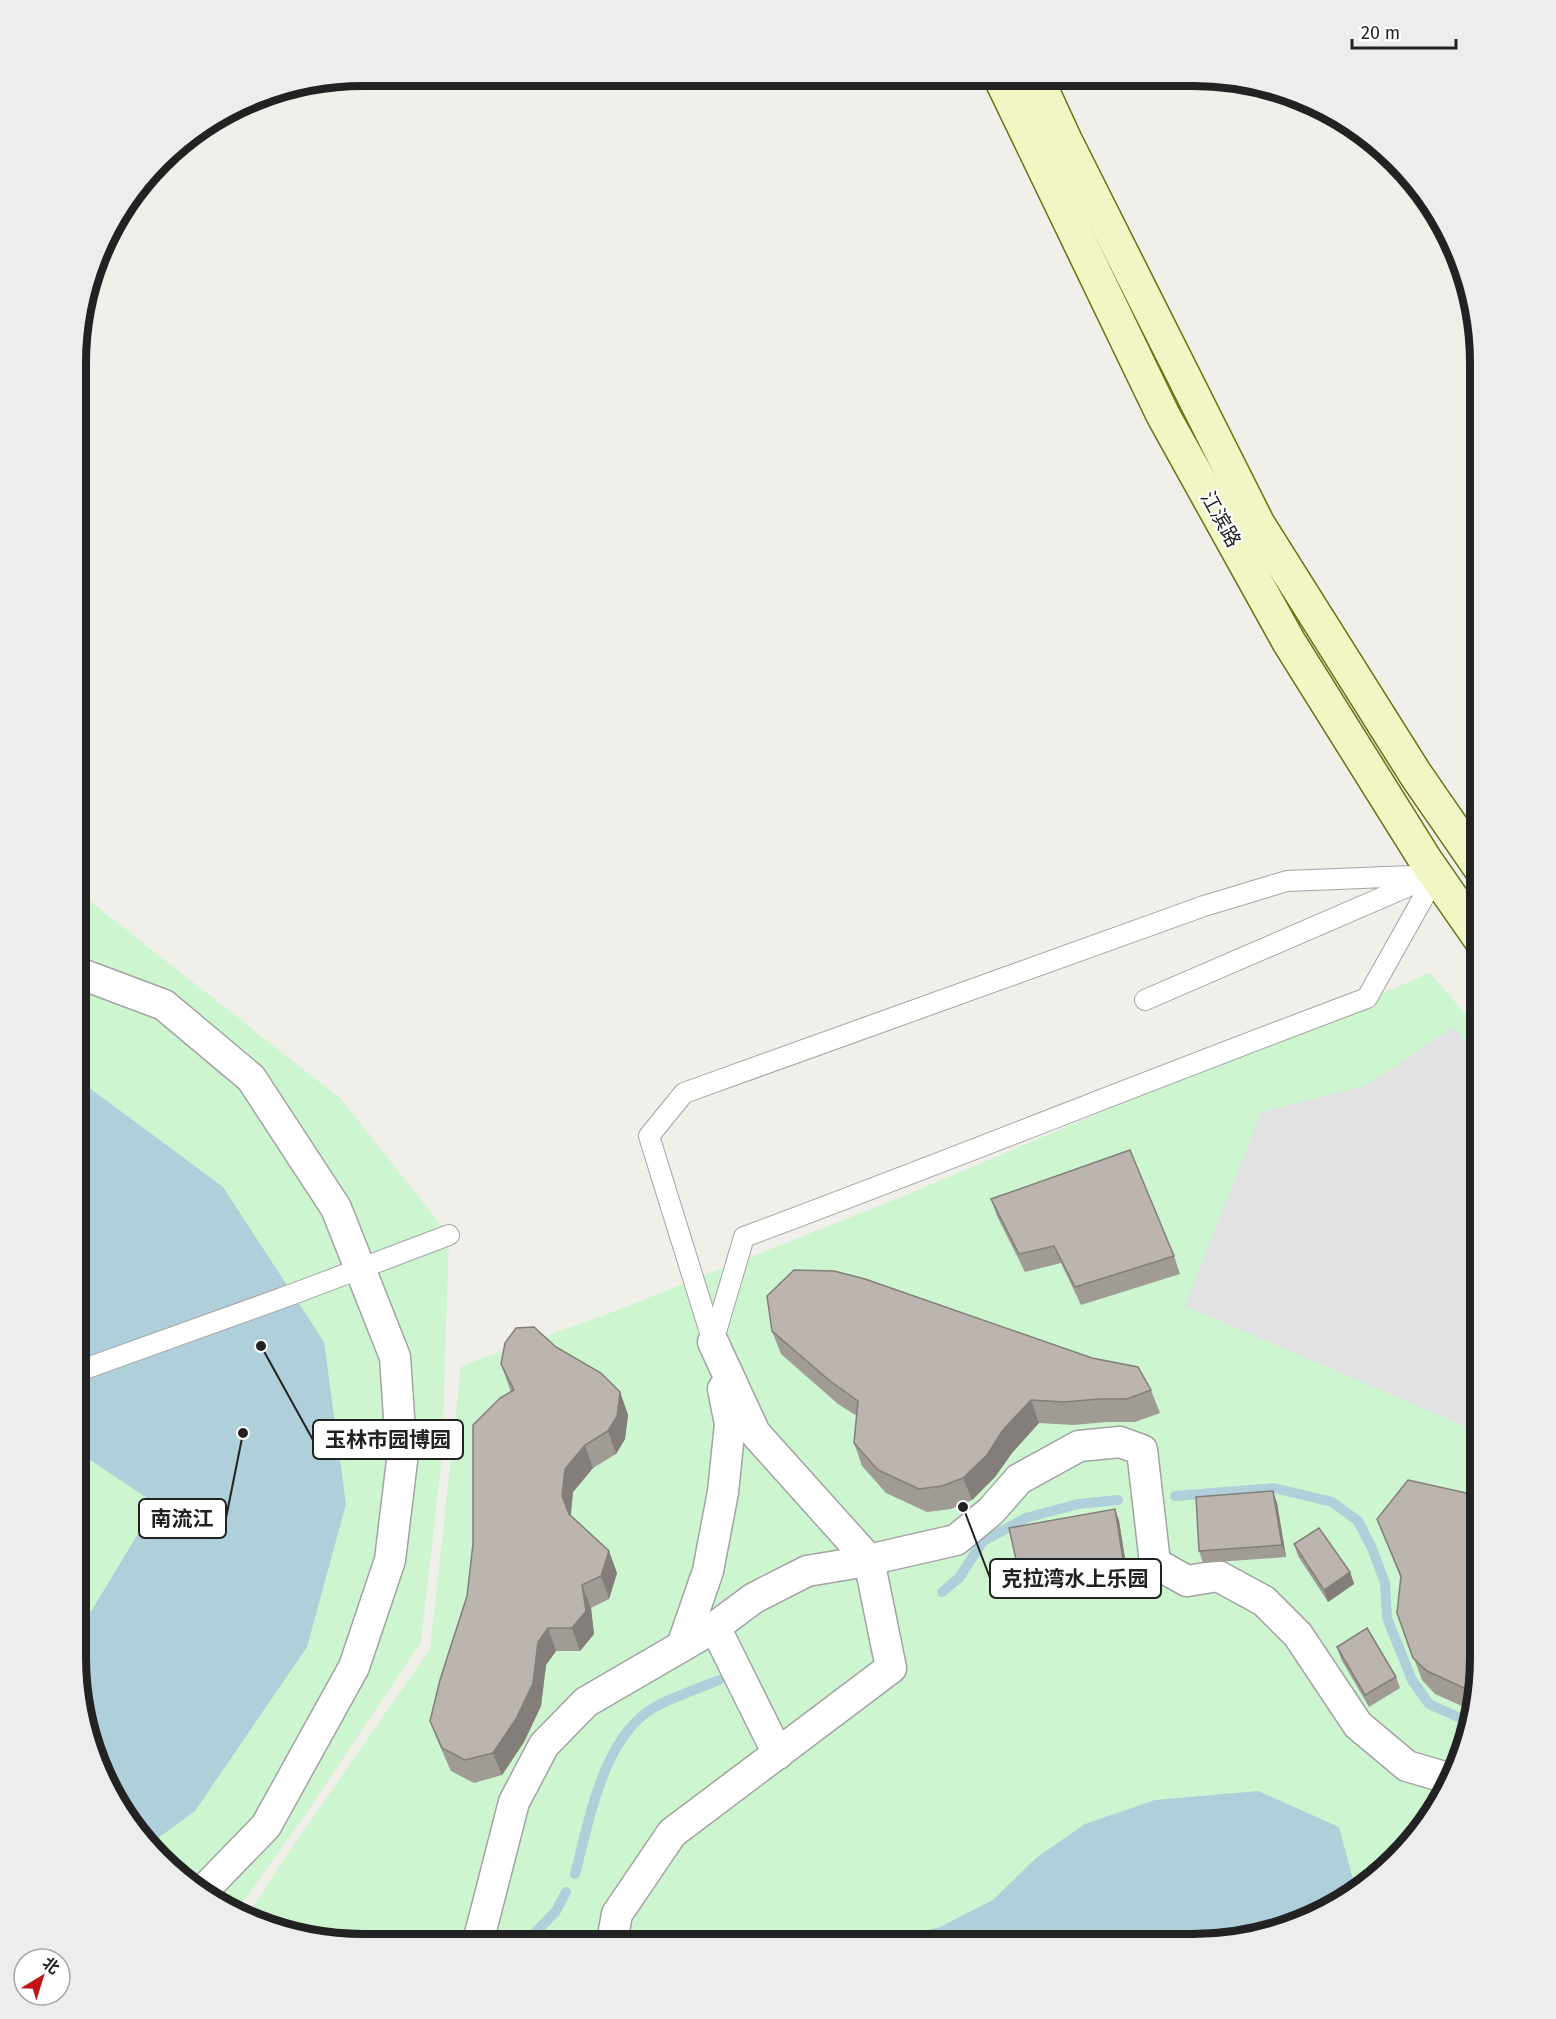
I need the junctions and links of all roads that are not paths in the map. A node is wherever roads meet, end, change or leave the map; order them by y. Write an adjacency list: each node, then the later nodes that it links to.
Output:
1 (1004, 86): 4 (main road, 江滨路)
2 (1040, 86): 3 (main road, 江滨路)
3 (1470, 853)
4 (1436, 874): 5 (main road, 江滨路); 7 (lane); 10 (lane); 10 (lane)
5 (1470, 924)
6 (86, 976): 9 (street)
7 (1145, 1000)
8 (449, 1235): 9 (lane)
9 (359, 1269): 11 (lane); 17 (street)
10 (713, 1342): 12 (street); 14 (street)
11 (86, 1367)
12 (869, 1560): 13 (street); 15 (street); 16 (street)
13 (714, 1627): 14 (street); 15 (street)
14 (682, 1646): 18 (street)
15 (778, 1754): 19 (street)
16 (1443, 1777)
17 (208, 1886)
18 (480, 1934)
19 (613, 1934)

